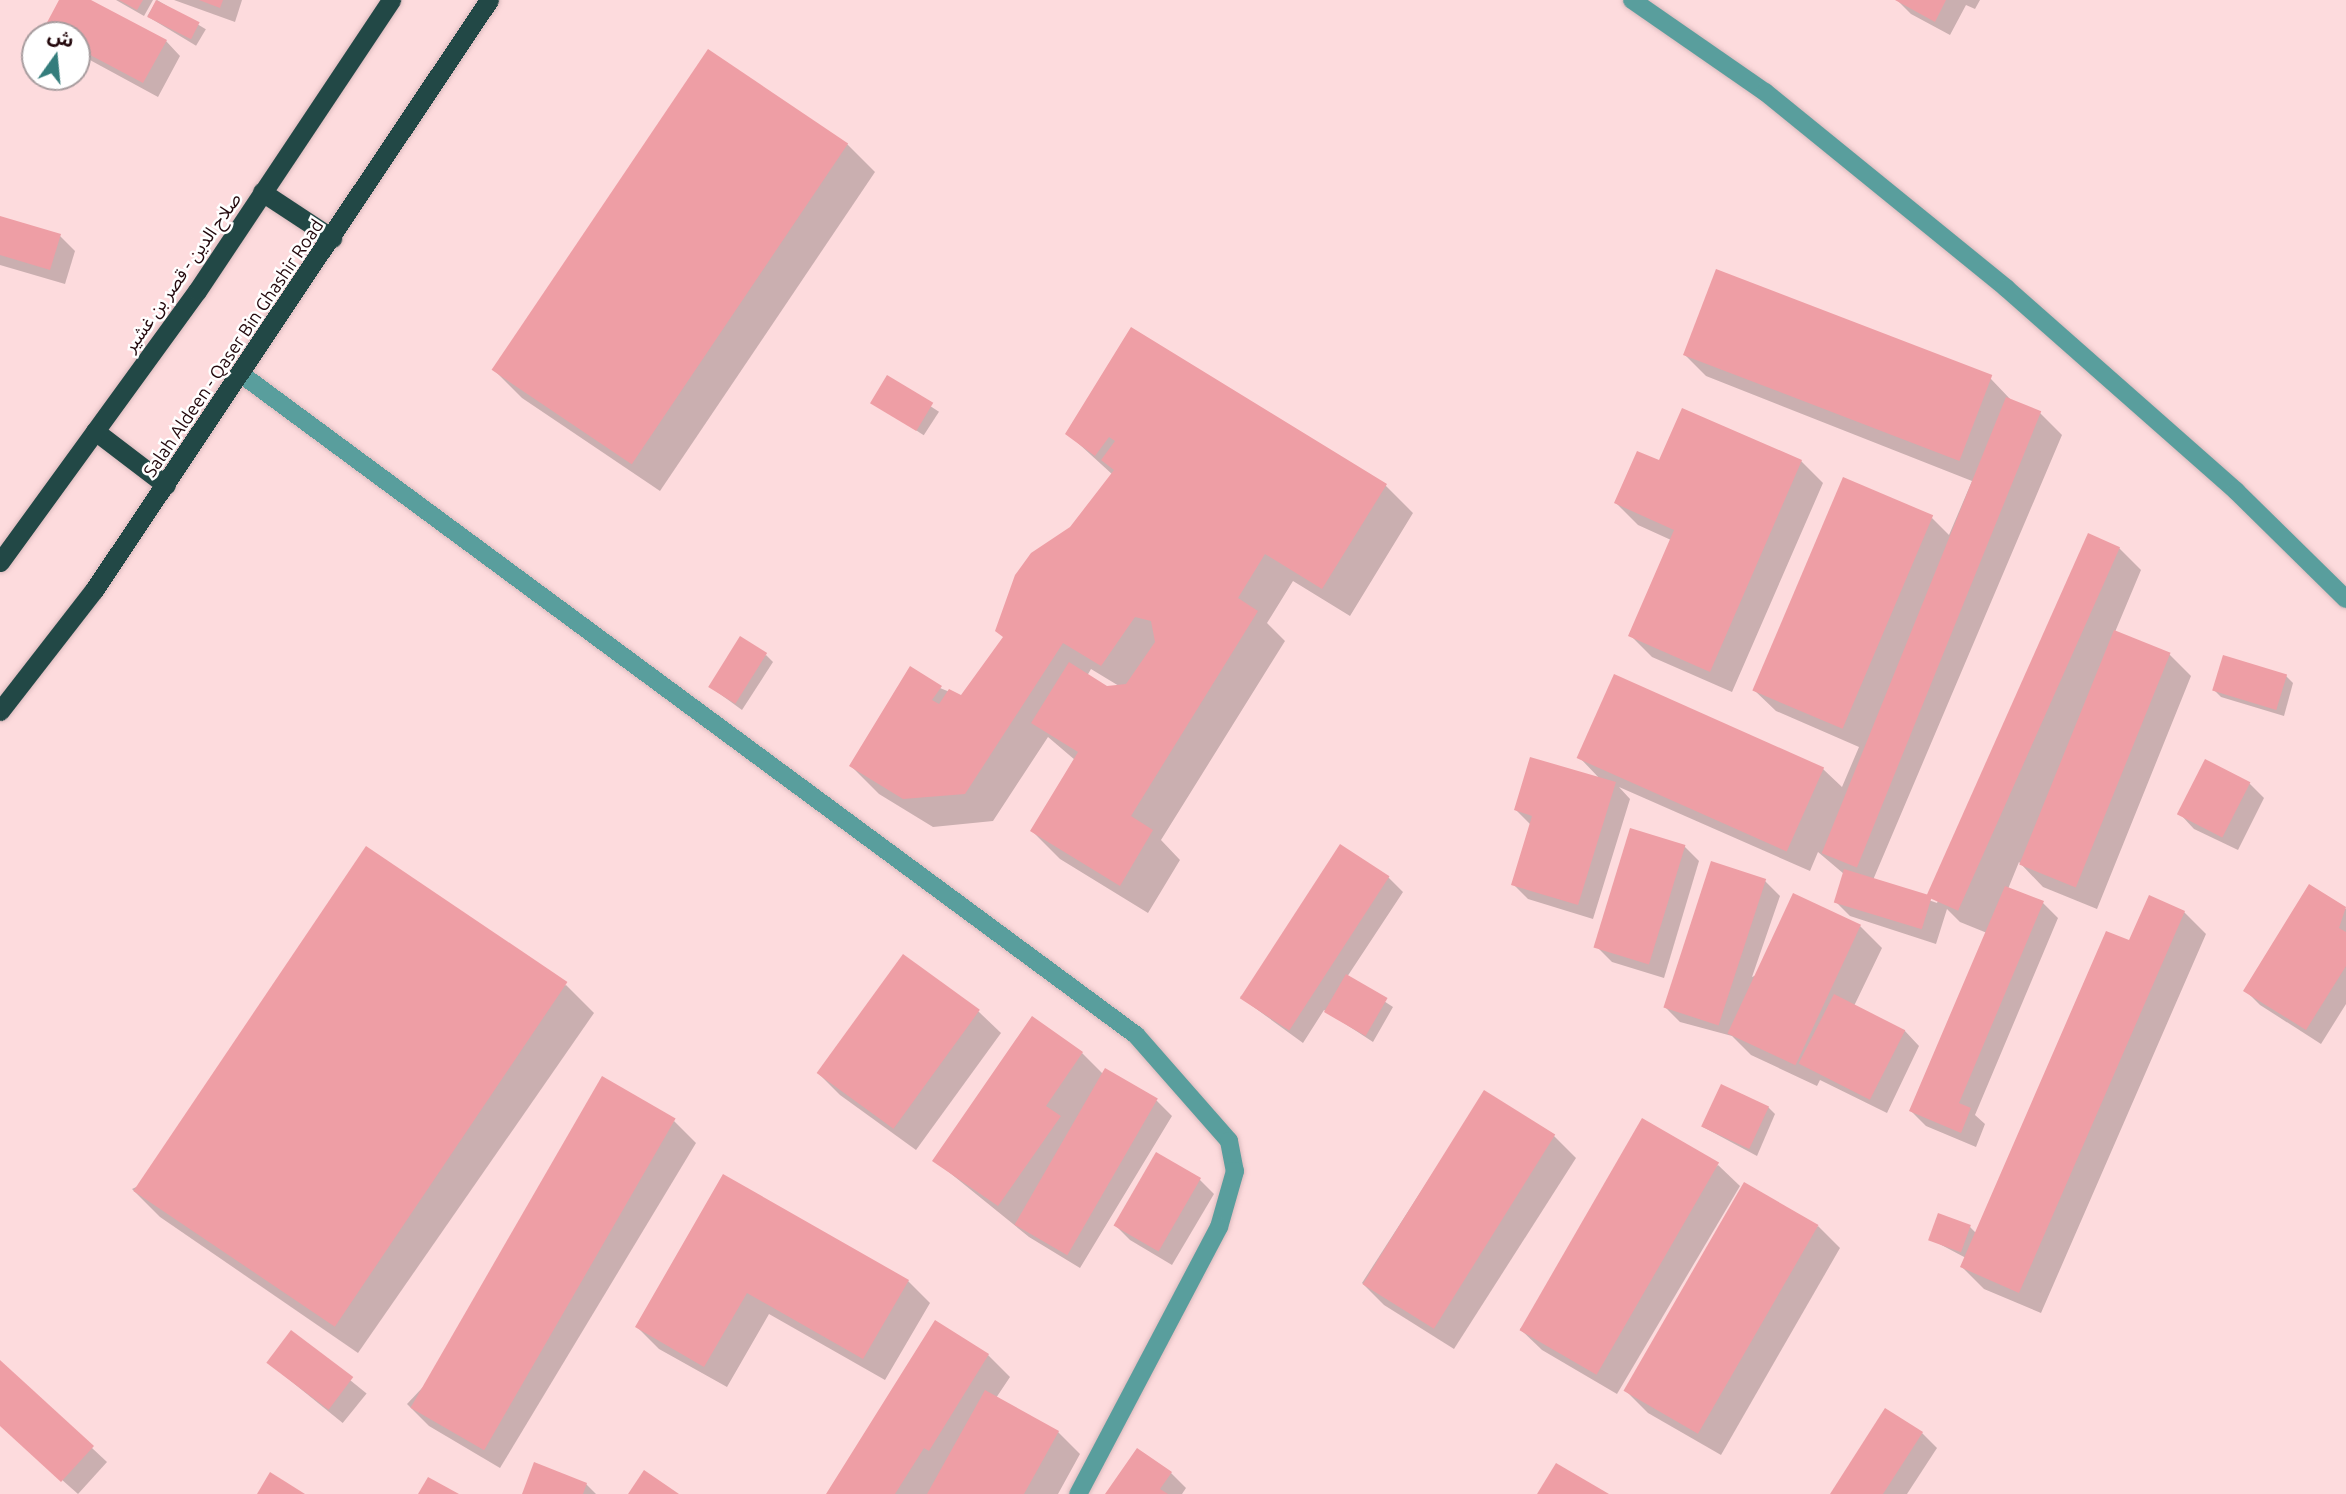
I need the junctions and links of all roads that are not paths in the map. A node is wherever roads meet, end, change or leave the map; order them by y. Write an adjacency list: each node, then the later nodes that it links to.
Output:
1 (391, 0): 4 (highway, صلاح الدين - قصر بن غشير)
2 (489, 0): 5 (highway, Salah Aldeen - Qaser Bin Ghashir Road)
3 (1632, 0): 10 (street)
4 (262, 192): 5 (highway); 7 (highway, صلاح الدين - قصر بن غشير)
5 (332, 238): 6 (highway, Salah Aldeen - Qaser Bin Ghashir Road)
6 (241, 374): 8 (highway, Salah Aldeen - Qaser Bin Ghashir Road); 12 (street)
7 (95, 431): 8 (highway); 9 (highway, صلاح الدين - قصر بن غشير)
8 (166, 485): 11 (highway, Salah Aldeen - Qaser Bin Ghashir Road)
9 (0, 562)
10 (2346, 599)
11 (0, 711)
12 (1078, 1494)

